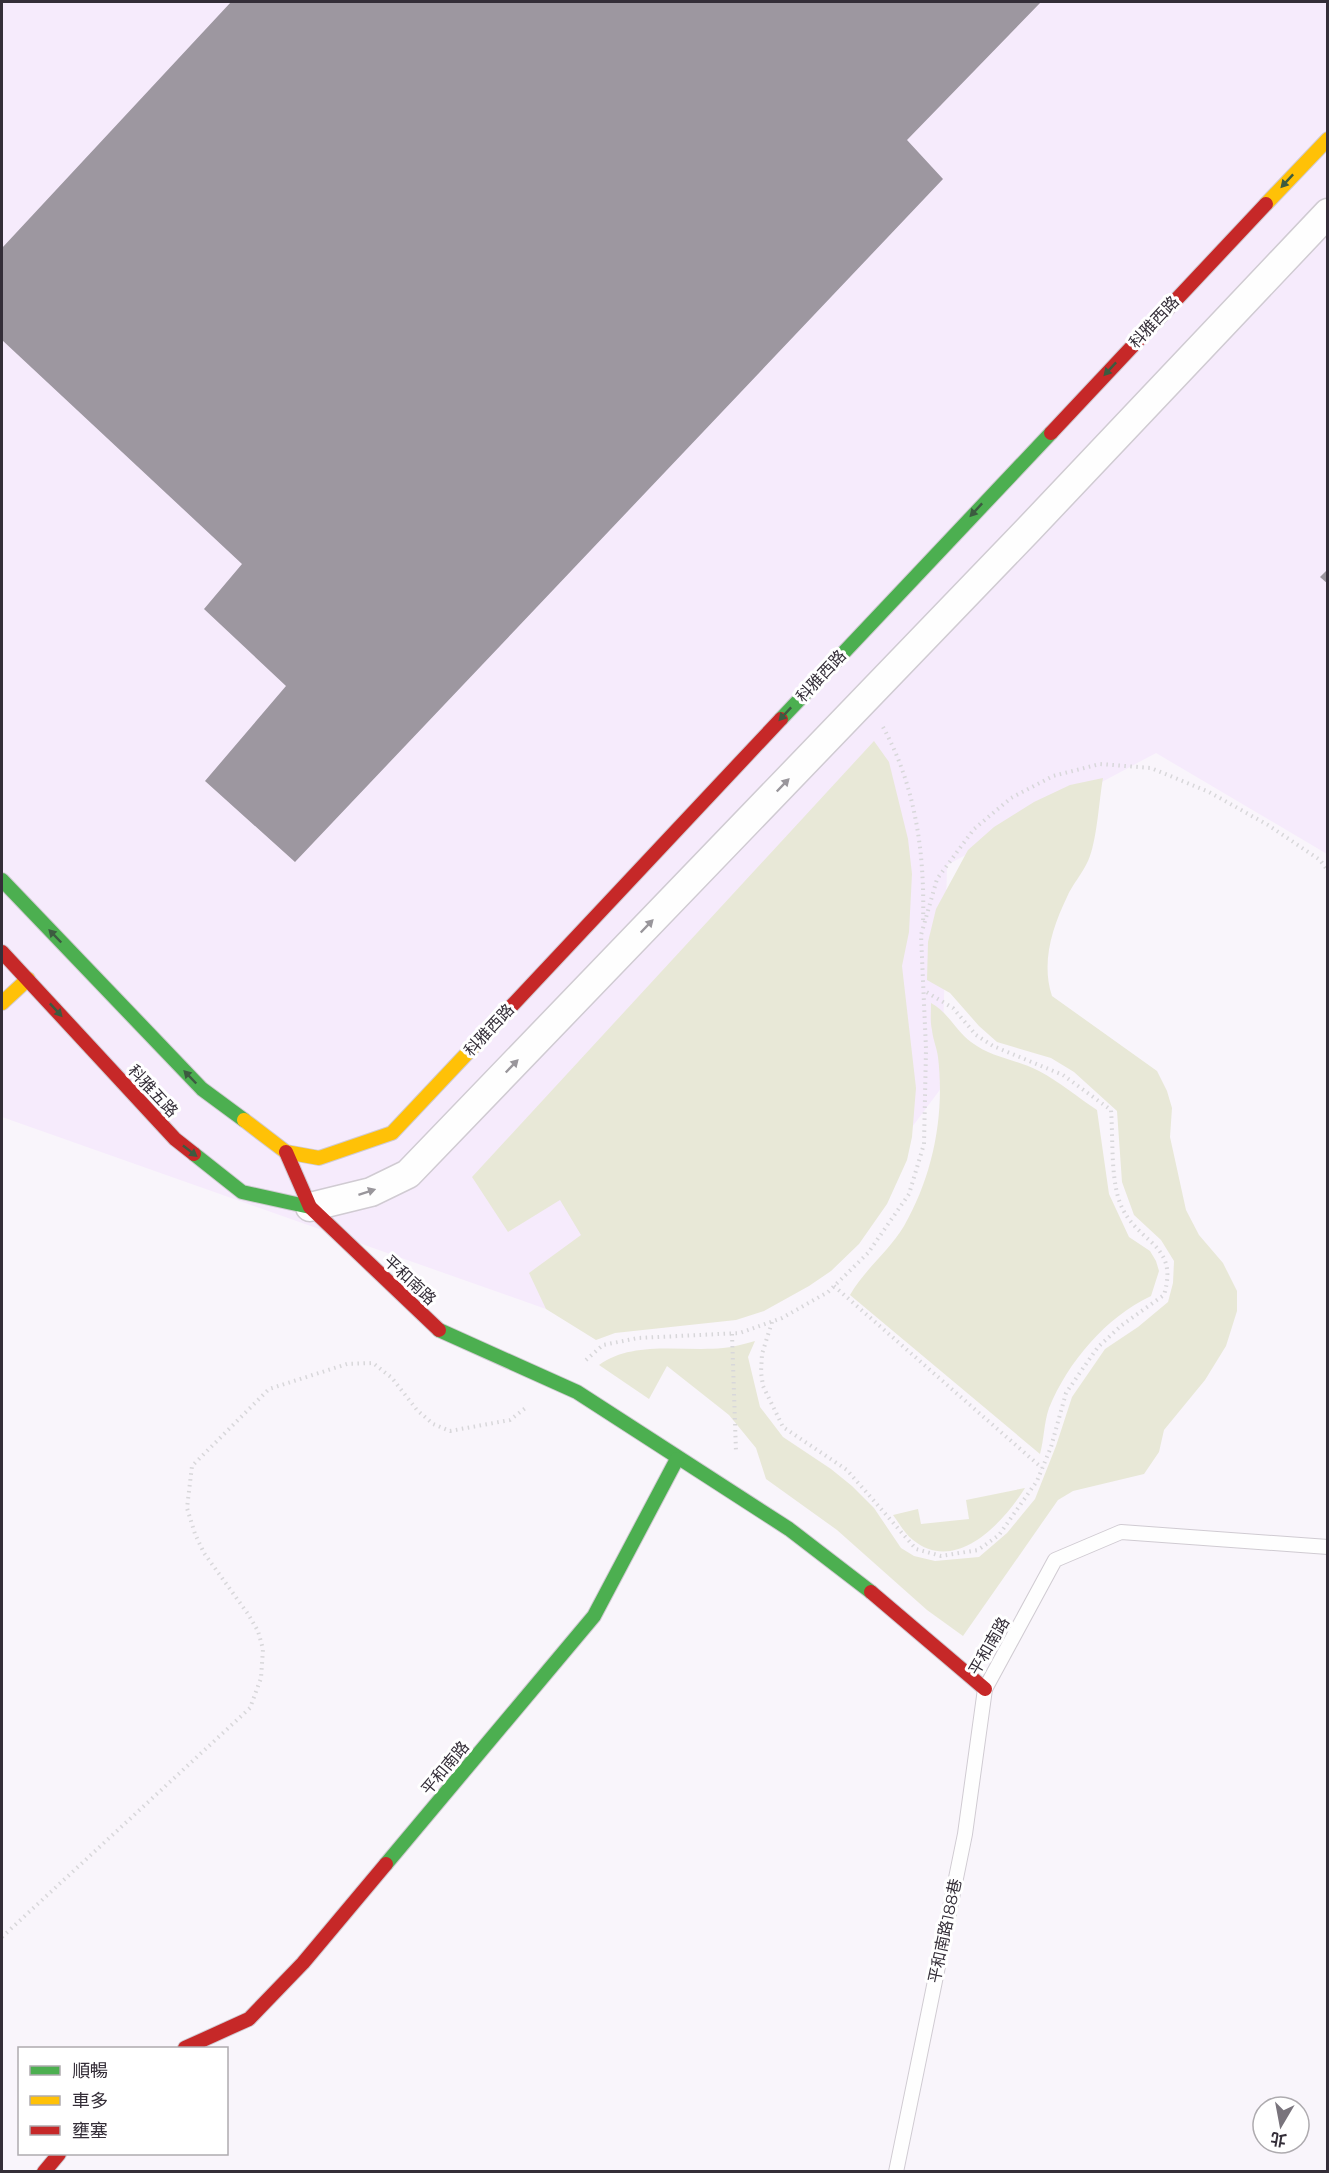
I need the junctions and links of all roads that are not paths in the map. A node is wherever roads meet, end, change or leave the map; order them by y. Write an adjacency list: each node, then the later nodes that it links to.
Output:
1 (1328, 139): 7 (street, 科雅西路, one-way to 7)
2 (1328, 213): 8 (street, one-way to 2)
3 (2, 880): 7 (street, one-way to 3)
4 (2, 952): 5 (street, 科雅五路)
5 (28, 979): 6 (street); 8 (street, 科雅五路, one-way to 8)
6 (2, 1003)
7 (286, 1152): 8 (street, 平和南路)
8 (310, 1207): 9 (street, 平和南路)
9 (677, 1459): 11 (street, 平和南路); 12 (street, 平和南路)
10 (1328, 1547): 11 (lane, 平和南路)
11 (985, 1689): 15 (lane, 平和南路188巷)
12 (189, 2047)
13 (58, 2155): 14 (street)
14 (44, 2172)
15 (896, 2172)

